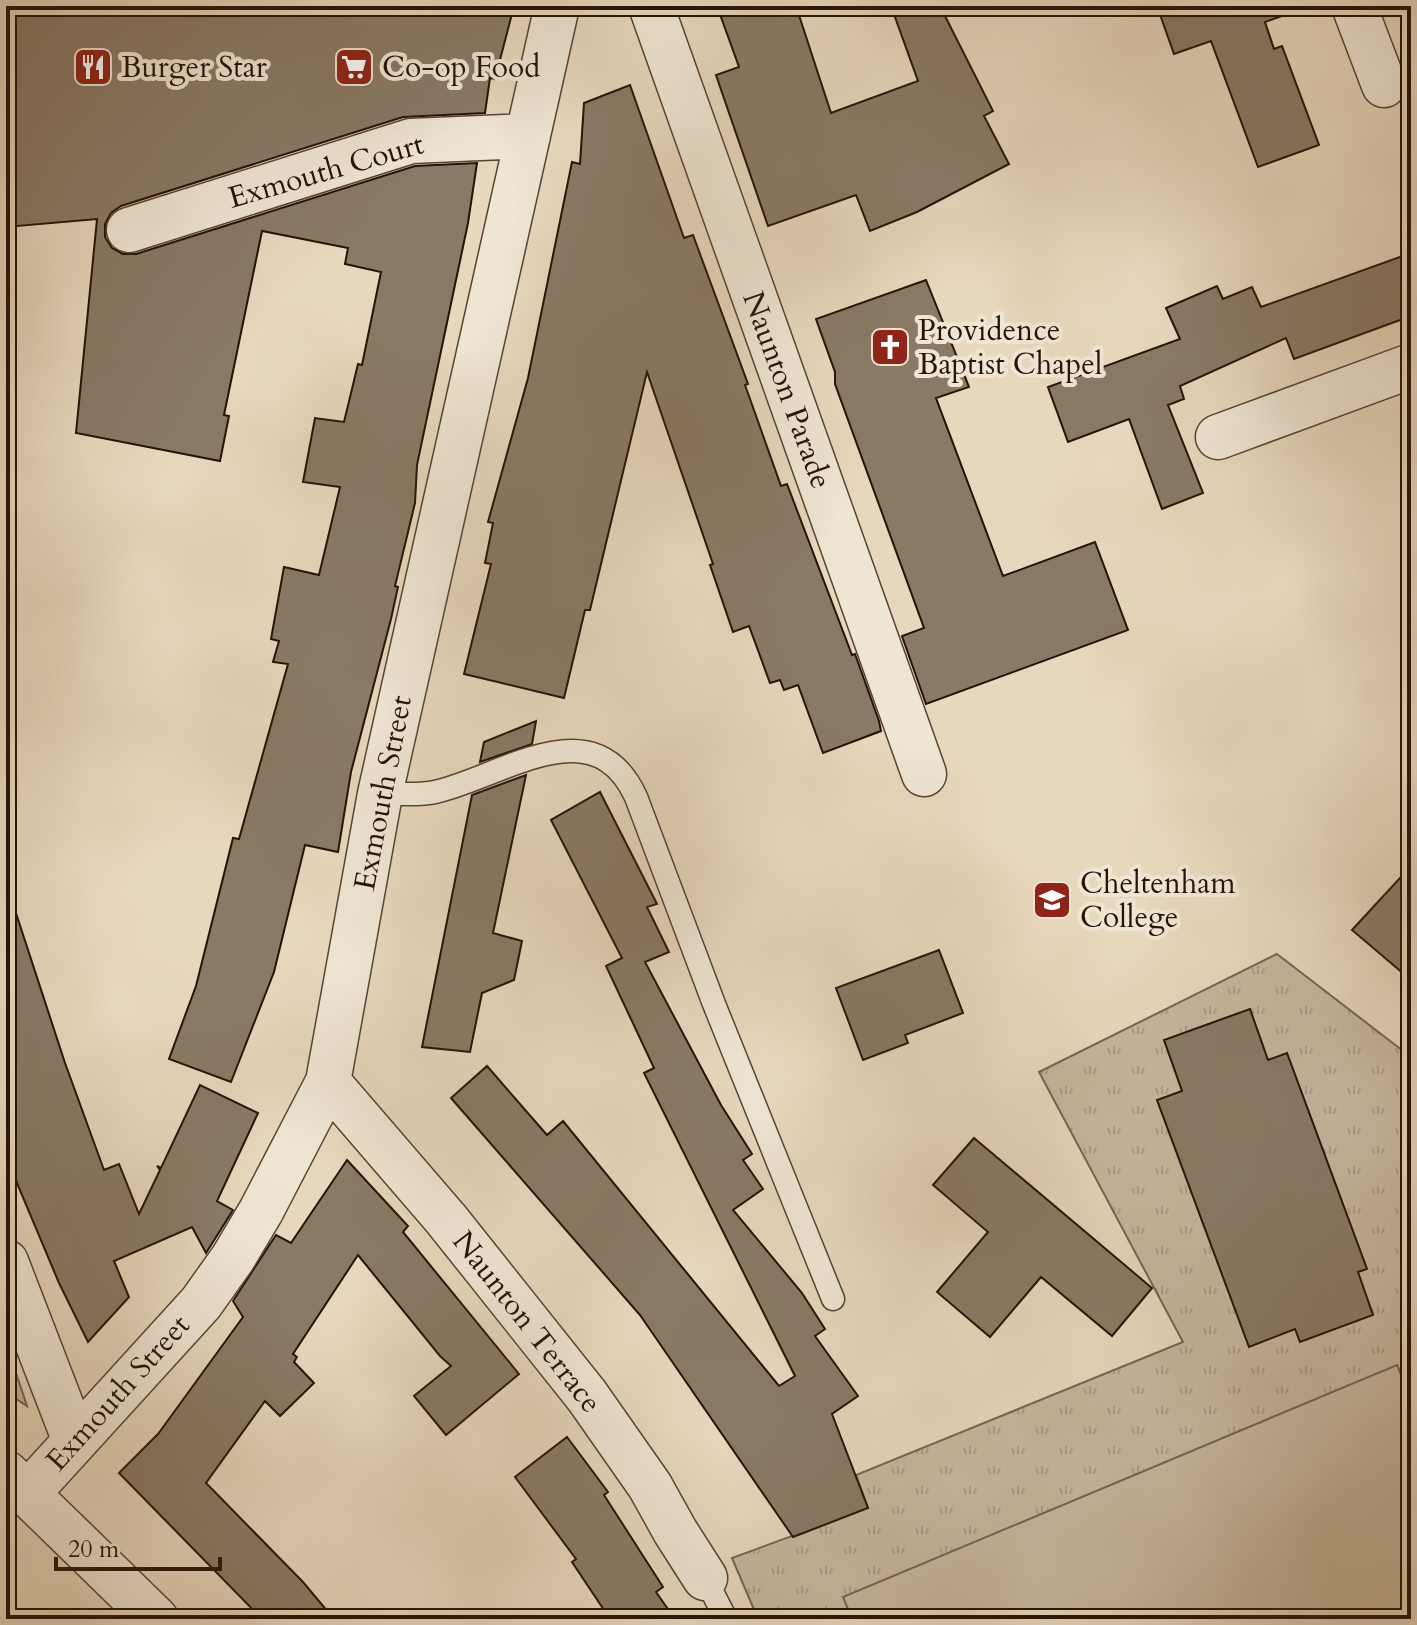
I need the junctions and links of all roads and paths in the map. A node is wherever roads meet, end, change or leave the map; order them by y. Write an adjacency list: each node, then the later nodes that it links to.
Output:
1 (557, 6): 5 (street, Exmouth Street)
2 (651, 6): 9 (street, Naunton Parade)
3 (1354, 6): 4 (street)
4 (1384, 85)
5 (528, 136): 6 (street, Exmouth Court); 10 (street, Exmouth Street)
6 (129, 230)
7 (1411, 366): 8 (street)
8 (1218, 437)
9 (924, 774)
10 (380, 794): 11 (street, Exmouth Street); 13 (lane)
11 (328, 1082): 14 (street, Exmouth Street); 16 (street, Naunton Terrace)
12 (6, 1262): 14 (street)
13 (833, 1299)
14 (75, 1441): 15 (street, Exmouth Street)
15 (17, 1483): 17 (street)
16 (705, 1578): 18 (lane)
17 (156, 1619)
18 (726, 1619)

